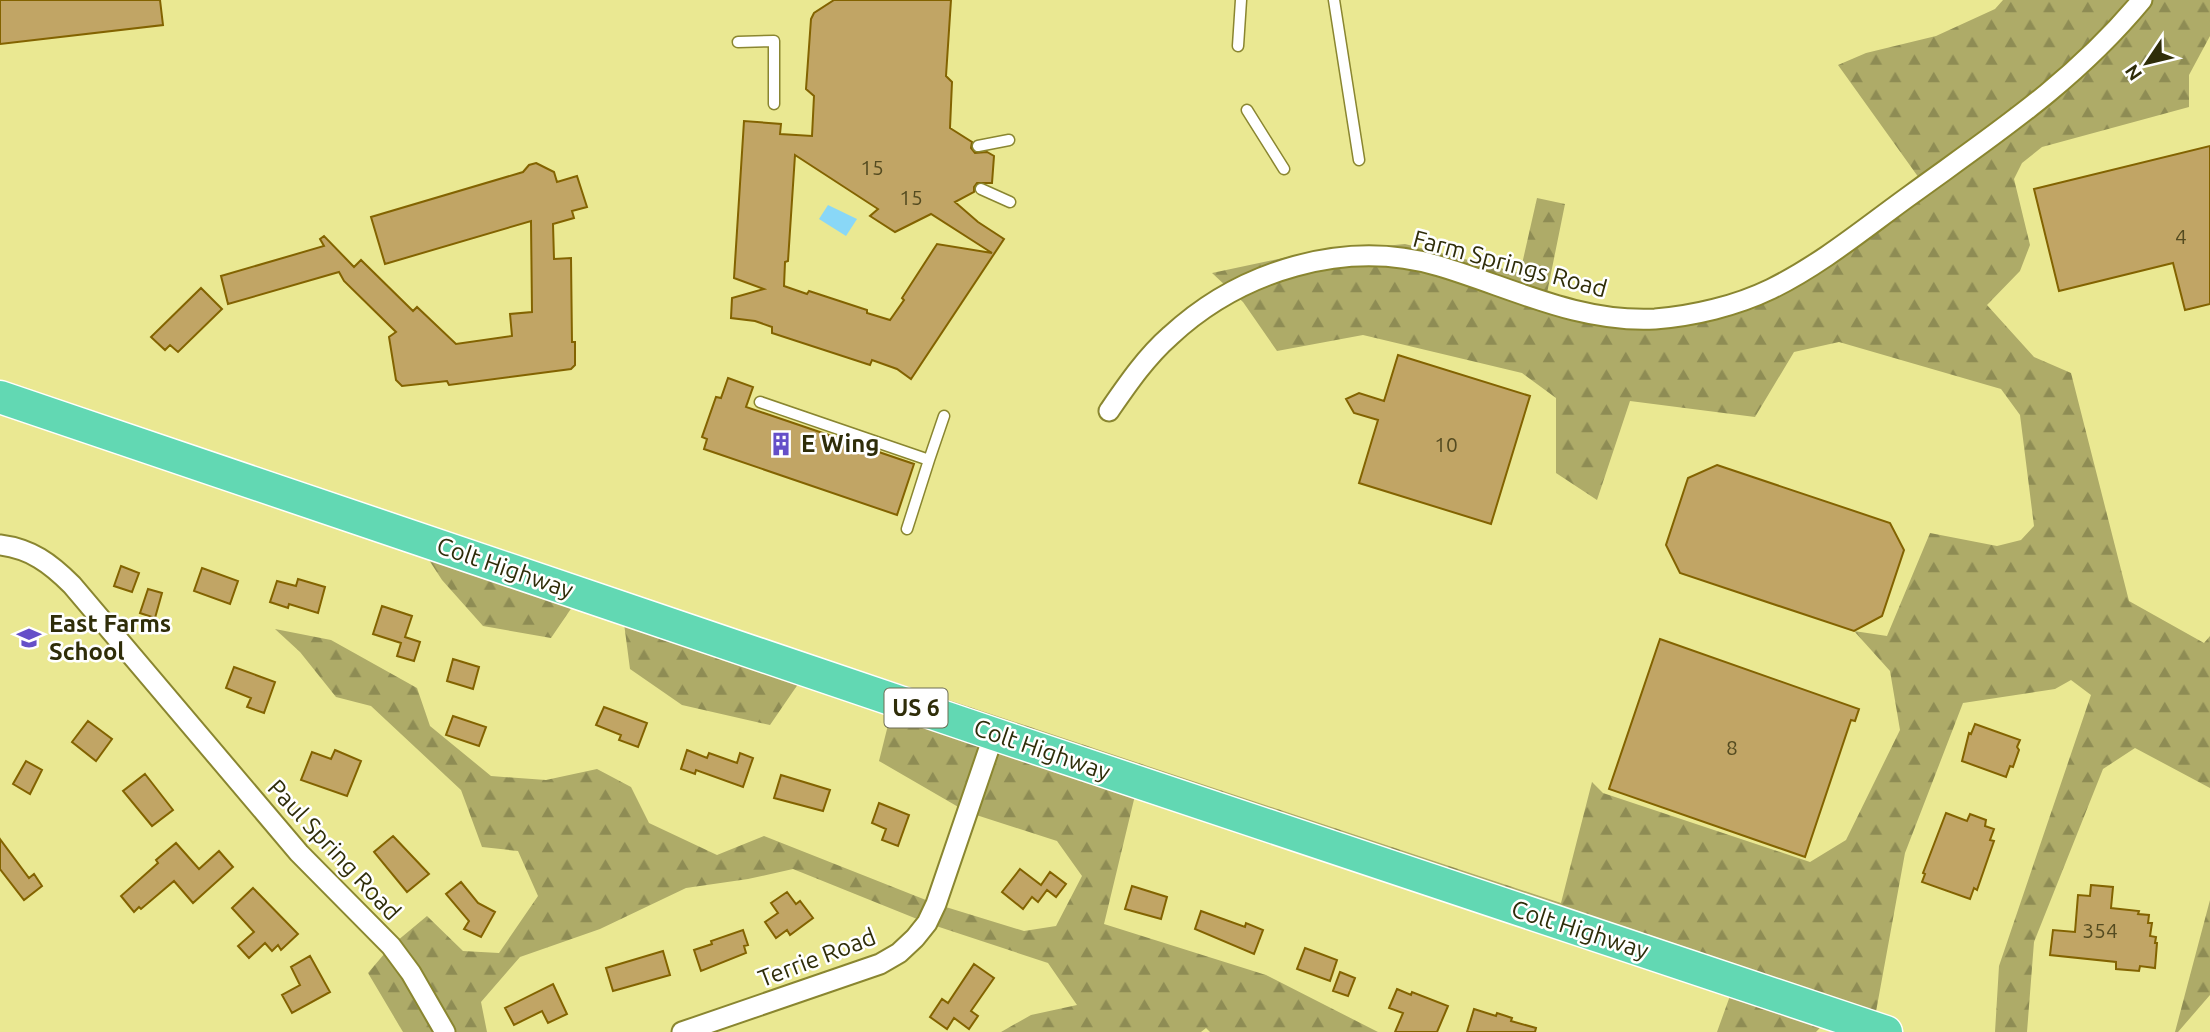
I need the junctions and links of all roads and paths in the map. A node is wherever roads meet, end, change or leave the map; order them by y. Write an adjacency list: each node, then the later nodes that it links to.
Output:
1 (1241, 0): 5 (lane)
2 (1334, 0): 10 (lane)
3 (2142, 0): 16 (street, Farm Springs Road)
4 (738, 42): 6 (lane)
5 (1238, 46)
6 (774, 104)
7 (1247, 110): 11 (lane)
8 (1009, 140): 9 (lane)
9 (978, 145)
10 (1359, 160)
11 (1284, 169)
12 (981, 189): 13 (lane)
13 (1010, 202)
14 (0, 397): 21 (highway, Colt Highway / US 6)
15 (760, 402): 18 (lane)
16 (1109, 411)
17 (944, 416): 18 (lane)
18 (929, 460): 19 (lane)
19 (907, 528)
20 (0, 544): 22 (street, Paul Spring Road)
21 (993, 734): 23 (street, Terrie Road); 24 (highway, Colt Highway / US 6)
22 (445, 1032)
23 (682, 1032)
24 (1886, 1032)

